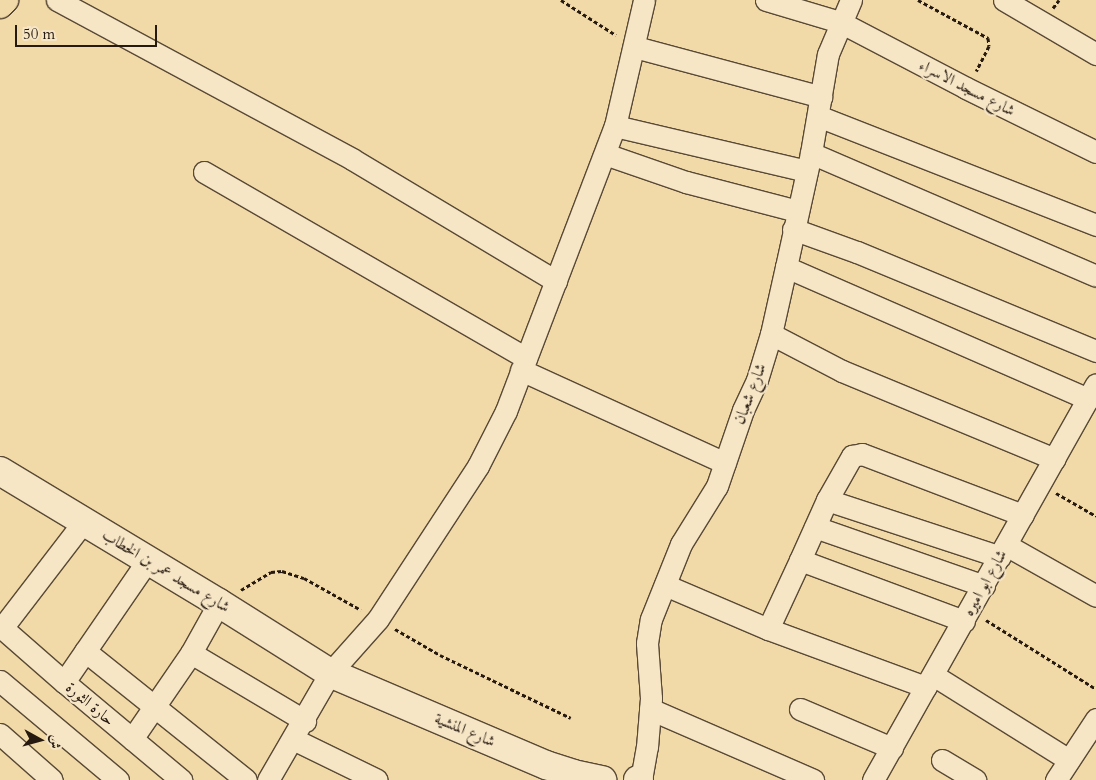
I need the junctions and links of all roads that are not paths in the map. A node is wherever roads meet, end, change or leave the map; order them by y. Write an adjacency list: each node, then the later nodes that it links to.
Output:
1 (4, 0): 7 (highway)
2 (57, 0): 21 (street)
3 (644, 0): 9 (street)
4 (766, 0): 8 (street, شارع مسجد الاسراء)
5 (851, 0): 8 (street, شارع شعبان)
6 (1004, 0): 10 (street)
7 (0, 4)
8 (840, 22): 11 (street, شارع شعبان); 13 (street, شارع مسجد الاسراء)
9 (635, 47): 11 (street); 12 (street)
10 (1096, 54)
11 (819, 107): 15 (street, شارع شعبان); 18 (street)
12 (615, 126): 14 (street); 15 (street)
13 (1096, 152)
14 (605, 154): 17 (street); 21 (street)
15 (809, 162): 17 (street, شارع شعبان); 20 (street)
16 (204, 172): 24 (street)
17 (795, 220): 19 (street, شارع شعبان); 23 (street)
18 (1096, 225)
19 (786, 267): 22 (street, شارع شعبان); 25 (street)
20 (1096, 276)
21 (556, 281): 24 (street)
22 (771, 334): 26 (street); 27 (street, شارع شعبان)
23 (1096, 351)
24 (523, 364): 27 (street); 45 (street)
25 (1092, 392): 26 (street, شارع ابو اميره)
26 (1054, 459): 30 (street, شارع ابو اميره)
27 (725, 463): 36 (street, شارع شعبان)
28 (0, 471): 31 (street, شارع مسجد عمر بن الخطاب)
29 (827, 500): 30 (street); 32 (street); 33 (street)
30 (1023, 516): 33 (street, شارع ابو اميره)
31 (84, 522): 34 (street, شارع مسجد عمر بن الخطاب); 41 (street)
32 (815, 527): 35 (street); 37 (street)
33 (1003, 551): 37 (street, شارع ابو اميره); 38 (street)
34 (148, 560): 39 (street, شارع مسجد عمر بن الخطاب); 43 (street)
35 (800, 560): 40 (street); 42 (street)
36 (665, 584): 42 (street); 50 (street, شارع شعبان)
37 (984, 586): 40 (street, شارع ابو اميره)
38 (1096, 596)
39 (219, 602): 44 (street); 45 (street, شارع مسجد عمر بن الخطاب)
40 (967, 616): 47 (street, شارع ابو اميره)
41 (1, 627): 48 (street, حارة الثورة)
42 (768, 630): 47 (street)
43 (85, 651): 48 (street); 49 (street)
44 (191, 653): 49 (street); 53 (street)
45 (330, 673): 53 (street); 66 (street, شارع المنشية)
46 (0, 681): 61 (street)
47 (930, 681): 57 (street, شارع ابو اميره); 59 (street)
48 (64, 682): 55 (street, حارة الثورة)
49 (153, 706): 55 (street); 63 (street)
50 (650, 709): 67 (street, شارع شعبان); 68 (street)
51 (800, 709): 57 (street)
52 (1096, 719): 59 (street)
53 (305, 721): 56 (street)
54 (0, 735): 60 (street)
55 (132, 739): 62 (street, حارة الثورة)
56 (293, 739): 64 (street); 65 (street)
57 (892, 748): 69 (street, شارع ابو اميره)
58 (942, 760): 70 (street)
59 (1069, 760): 71 (street)
60 (52, 780)
61 (118, 780)
62 (181, 780)
63 (246, 780)
64 (268, 780)
65 (377, 780)
66 (602, 780)
67 (639, 780)
68 (813, 780)
69 (873, 780)
70 (974, 780)
71 (1056, 780)

